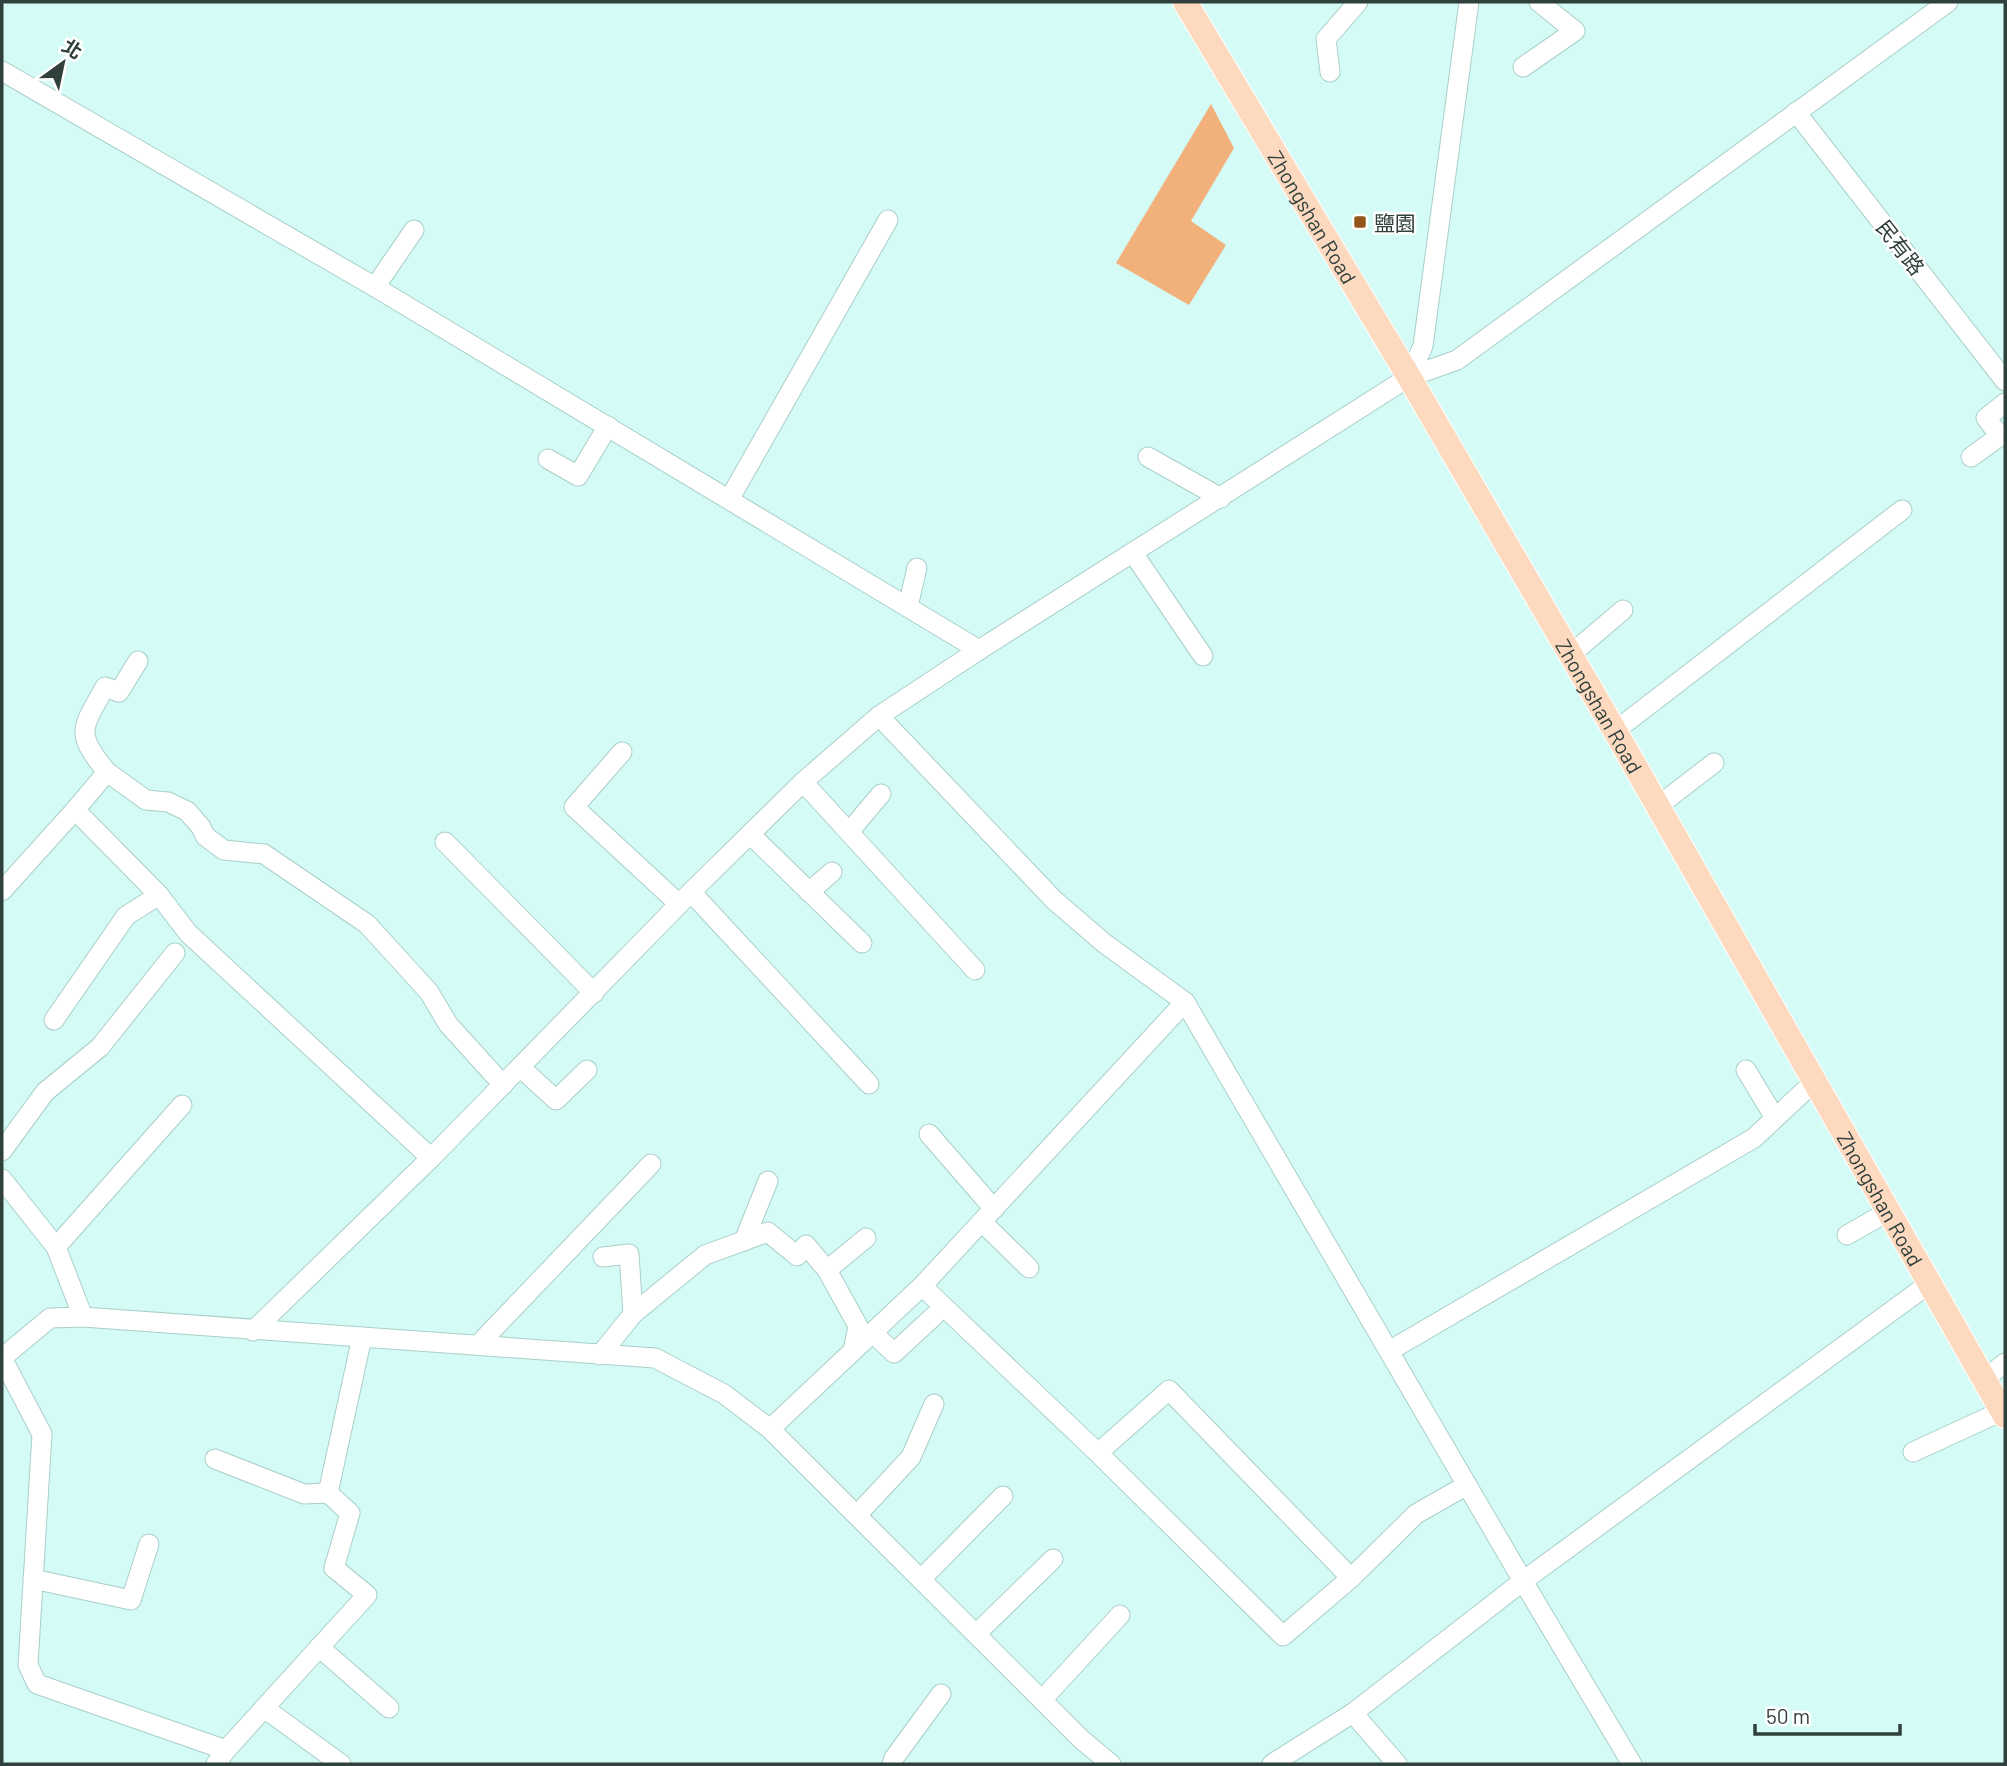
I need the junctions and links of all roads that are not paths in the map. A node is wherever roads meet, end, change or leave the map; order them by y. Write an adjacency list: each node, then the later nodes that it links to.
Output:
1 (1185, 2): 13 (main road, Zhongshan Road)
2 (1358, 2): 8 (street)
3 (1469, 2): 13 (street)
4 (1539, 2): 6 (street)
5 (1948, 2): 9 (street)
6 (1523, 67)
7 (2, 71): 12 (street)
8 (1330, 72)
9 (1796, 112): 13 (street); 14 (street, 民有路)
10 (888, 220): 20 (street)
11 (414, 230): 12 (street)
12 (375, 287): 16 (street)
13 (1409, 377): 21 (street); 28 (main road, Zhongshan Road)
14 (2005, 381)
15 (2005, 403): 18 (street)
16 (608, 426): 19 (street); 20 (street)
17 (1148, 457): 21 (street)
18 (1971, 457)
19 (548, 459)
20 (730, 498): 25 (street)
21 (1221, 498): 23 (street)
22 (1902, 510): 32 (street)
23 (1133, 553): 27 (street); 29 (street)
24 (917, 568): 25 (street)
25 (908, 607): 27 (street)
26 (1623, 610): 28 (street)
27 (979, 650): 31 (street)
28 (1570, 655): 32 (main road, Zhongshan Road)
29 (1203, 656)
30 (138, 661): 35 (street)
31 (879, 716): 36 (street); 52 (street)
32 (1615, 731): 38 (main road, Zhongshan Road)
33 (622, 752): 47 (street)
34 (1714, 762): 38 (street)
35 (107, 772): 39 (street); 58 (street)
36 (803, 782): 40 (street); 41 (street)
37 (881, 794): 40 (street)
38 (1658, 806): 57 (main road, Zhongshan Road)
39 (75, 810): 44 (street); 46 (street)
40 (849, 832): 50 (street)
41 (750, 834): 45 (street); 47 (street)
42 (445, 842): 51 (street)
43 (832, 872): 45 (street)
44 (2, 891)
45 (809, 892): 48 (street)
46 (159, 895): 53 (street); 64 (street)
47 (685, 898): 51 (street); 59 (street)
48 (862, 943)
49 (175, 953): 63 (street)
50 (975, 970)
51 (594, 993): 54 (street)
52 (1185, 1002): 69 (street); 87 (street)
53 (54, 1020)
54 (520, 1067): 55 (street); 58 (street)
55 (587, 1070)
56 (1746, 1070): 61 (street)
57 (1815, 1081): 61 (street); 68 (main road, Zhongshan Road)
58 (503, 1084): 64 (street)
59 (869, 1084)
60 (182, 1105): 73 (street)
61 (1775, 1118): 87 (street)
62 (929, 1134): 69 (street)
63 (2, 1151)
64 (431, 1158): 82 (street)
65 (651, 1164): 85 (street)
66 (2, 1179): 73 (street)
67 (768, 1181): 72 (street)
68 (1889, 1211): 70 (street); 77 (main road, Zhongshan Road)
69 (988, 1215): 75 (street); 78 (street)
70 (1847, 1235)
71 (866, 1238): 76 (street)
72 (744, 1241): 76 (street); 79 (street)
73 (55, 1247): 81 (street)
74 (603, 1256): 79 (street)
75 (1029, 1268)
76 (827, 1270): 86 (street)
77 (1930, 1283): 91 (main road, Zhongshan Road); 107 (street)
78 (922, 1286): 83 (street); 96 (street)
79 (633, 1314): 88 (street)
80 (935, 1315): 83 (street)
81 (83, 1317): 82 (street); 89 (street)
82 (253, 1331): 84 (street)
83 (873, 1333): 86 (street)
84 (362, 1337): 85 (street); 99 (street)
85 (478, 1345): 88 (street)
86 (853, 1351): 94 (street)
87 (1389, 1351): 98 (street)
88 (600, 1355): 94 (street)
89 (2, 1358): 105 (street)
90 (2005, 1363): 91 (street)
91 (1984, 1379): 93 (main road, Zhongshan Road)
92 (933, 1404): 101 (street)
93 (2004, 1413): 95 (street)
94 (770, 1429): 101 (street)
95 (1913, 1452)
96 (1098, 1453): 104 (street); 104 (street)
97 (215, 1459): 99 (street)
98 (1467, 1485): 104 (street); 107 (street)
99 (328, 1493): 110 (street)
100 (1003, 1496): 106 (street)
101 (857, 1515): 106 (street)
102 (149, 1544): 105 (street)
103 (1053, 1559): 109 (street)
104 (1351, 1578)
105 (33, 1579): 116 (street)
106 (921, 1579): 109 (street)
107 (1523, 1581): 115 (street); 122 (street)
108 (1120, 1615): 112 (street)
109 (976, 1634): 112 (street)
110 (319, 1647): 113 (street); 114 (street)
111 (941, 1694): 118 (street)
112 (1042, 1700): 119 (street)
113 (264, 1708): 116 (street); 117 (street)
114 (389, 1708)
115 (1353, 1713): 120 (street); 121 (street)
116 (221, 1757)
117 (341, 1764)
118 (892, 1764)
119 (1111, 1764)
120 (1272, 1764)
121 (1397, 1764)
122 (1632, 1764)

